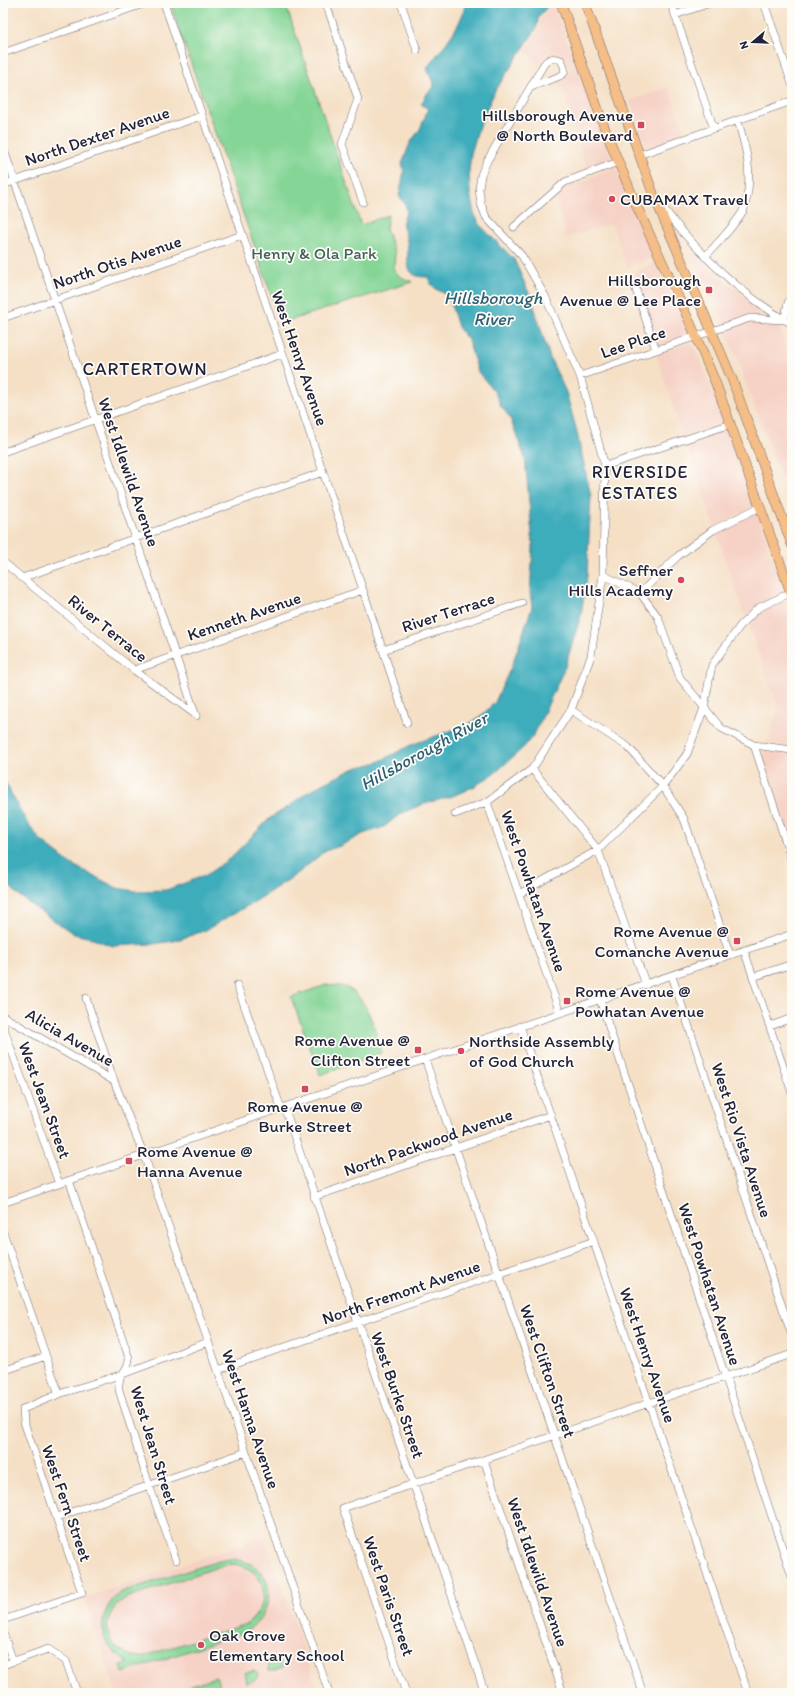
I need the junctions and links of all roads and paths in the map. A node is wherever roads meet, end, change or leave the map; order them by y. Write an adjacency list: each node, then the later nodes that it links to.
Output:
1 (146, 3): 12 (street)
2 (164, 3): 16 (street, West Henry Avenue)
3 (326, 3): 25 (street)
4 (401, 3): 11 (street)
5 (561, 3): 21 (main road)
6 (585, 3): 20 (main road)
7 (671, 3): 10 (street)
8 (710, 3): 10 (street)
9 (764, 3): 13 (street)
10 (675, 15): 18 (street)
11 (417, 50)
12 (3, 53)
13 (792, 84)
14 (530, 88): 14 (street); 40 (street)
15 (792, 101): 17 (street)
16 (202, 116): 22 (street, North Dexter Avenue); 27 (street, West Henry Avenue)
17 (738, 121): 18 (street); 28 (street)
18 (714, 129): 20 (street)
19 (3, 147): 22 (street, West Idlewild Avenue)
20 (638, 156): 24 (main road)
21 (618, 162): 26 (street); 37 (main road)
22 (15, 181): 23 (street, North Dexter Avenue); 31 (street, West Idlewild Avenue)
23 (3, 185)
24 (654, 196): 28 (street); 36 (main road)
25 (363, 202)
26 (514, 227)
27 (242, 235): 31 (street, North Otis Avenue); 39 (street, West Henry Avenue)
28 (705, 257): 33 (street)
29 (635, 287): 38 (street)
30 (792, 296): 33 (street)
31 (55, 300): 32 (street, North Otis Avenue); 41 (street, West Idlewild Avenue)
32 (3, 318)
33 (784, 320): 34 (street); 35 (street); 36 (street, Lee Place)
34 (792, 324)
35 (792, 328)
36 (713, 331): 37 (street, Lee Place); 48 (main road)
37 (696, 337): 38 (street, Lee Place); 42 (main road)
38 (656, 350): 40 (street, Lee Place)
39 (282, 354): 41 (street); 45 (street, West Henry Avenue)
40 (580, 376): 44 (street)
41 (95, 419): 43 (street); 47 (street, West Idlewild Avenue)
42 (730, 424): 44 (street); 46 (main road)
43 (3, 452)
44 (605, 466): 50 (street)
45 (323, 472): 47 (street); 52 (street, West Henry Avenue)
46 (760, 507): 53 (street); 54 (main road)
47 (135, 537): 51 (street); 57 (street, West Idlewild Avenue)
48 (792, 545)
49 (3, 562): 51 (street, River Terrace)
50 (603, 575): 53 (street); 60 (street)
51 (22, 578): 58 (street, River Terrace)
52 (363, 590): 56 (street, West Henry Avenue); 57 (street, Kenneth Avenue)
53 (640, 593): 59 (street)
54 (792, 593): 59 (street)
55 (522, 603): 56 (street, River Terrace)
56 (382, 650): 62 (street, West Henry Avenue)
57 (176, 656): 58 (street, Kenneth Avenue); 61 (street, West Idlewild Avenue)
58 (134, 670): 61 (street, River Terrace)
59 (704, 708): 63 (street); 66 (street)
60 (571, 710): 65 (street); 66 (street)
61 (196, 716)
62 (407, 723)
63 (754, 745): 64 (street); 70 (street)
64 (792, 750)
65 (532, 769): 67 (street); 69 (street)
66 (663, 786): 69 (street); 74 (street)
67 (487, 802): 68 (street); 71 (street, West Powhatan Avenue)
68 (455, 814)
69 (598, 850): 71 (street); 79 (street)
70 (792, 860)
71 (519, 894): 82 (street, West Powhatan Avenue)
72 (792, 934): 73 (street)
73 (744, 950): 74 (street); 77 (street)
74 (730, 956): 76 (street)
75 (792, 964): 77 (street)
76 (672, 976): 79 (street); 103 (street, West Rio Vista Avenue)
77 (753, 977): 87 (street)
78 (237, 985): 91 (street, West Burke Street)
79 (646, 985): 81 (street)
80 (86, 998): 89 (street)
81 (600, 1000): 82 (street); 110 (street, West Powhatan Avenue)
82 (560, 1013): 86 (street)
83 (3, 1016): 89 (street, Alicia Avenue)
84 (792, 1018): 87 (street)
85 (3, 1026): 96 (street, West Jean Street)
86 (520, 1026): 88 (street); 92 (street, West Henry Avenue)
87 (770, 1026): 90 (street)
88 (425, 1059): 91 (street); 93 (street, West Clifton Street)
89 (114, 1080): 94 (street, Alicia Avenue)
90 (792, 1093)
91 (281, 1108): 94 (street); 97 (street, West Burke Street)
92 (551, 1115): 93 (street, North Packwood Avenue); 100 (street, West Henry Avenue)
93 (456, 1149): 97 (street, North Packwood Avenue); 101 (street, West Clifton Street)
94 (144, 1155): 95 (street); 104 (street, West Hanna Avenue)
95 (69, 1180): 96 (street); 109 (street, West Jean Street)
96 (59, 1184): 98 (street)
97 (314, 1197): 102 (street, West Burke Street)
98 (3, 1203)
99 (3, 1232): 106 (street)
100 (594, 1241): 101 (street, North Fremont Avenue); 112 (street, West Henry Avenue)
101 (498, 1275): 102 (street, North Fremont Avenue); 113 (street, West Clifton Street)
102 (357, 1323): 107 (street, North Fremont Avenue); 116 (street, West Burke Street)
103 (792, 1336)
104 (208, 1342): 107 (street, West Hanna Avenue); 109 (street)
105 (792, 1354): 110 (street)
106 (46, 1356): 108 (street); 111 (street)
107 (218, 1370): 114 (street, West Hanna Avenue)
108 (3, 1371)
109 (120, 1375): 111 (street); 117 (street, West Jean Street)
110 (725, 1377): 112 (street); 120 (street, West Powhatan Avenue)
111 (59, 1394): 118 (street, West Fern Street)
112 (648, 1404): 113 (street); 131 (street, West Henry Avenue)
113 (554, 1436): 115 (street); 130 (street, West Clifton Street)
114 (246, 1452): 117 (street); 126 (street, West Hanna Avenue)
115 (484, 1460): 116 (street); 129 (street, West Idlewild Avenue)
116 (413, 1484): 127 (street, West Paris Street); 128 (street, West Burke Street)
117 (149, 1485): 118 (street); 119 (street, West Jean Street)
118 (57, 1517): 121 (street, West Fern Street)
119 (176, 1560)
120 (792, 1577)
121 (3, 1620)
122 (3, 1633): 123 (street)
123 (13, 1661): 124 (street); 125 (street)
124 (3, 1665)
125 (77, 1693)
126 (329, 1693)
127 (406, 1693)
128 (485, 1693)
129 (563, 1693)
130 (643, 1693)
131 (748, 1693)

